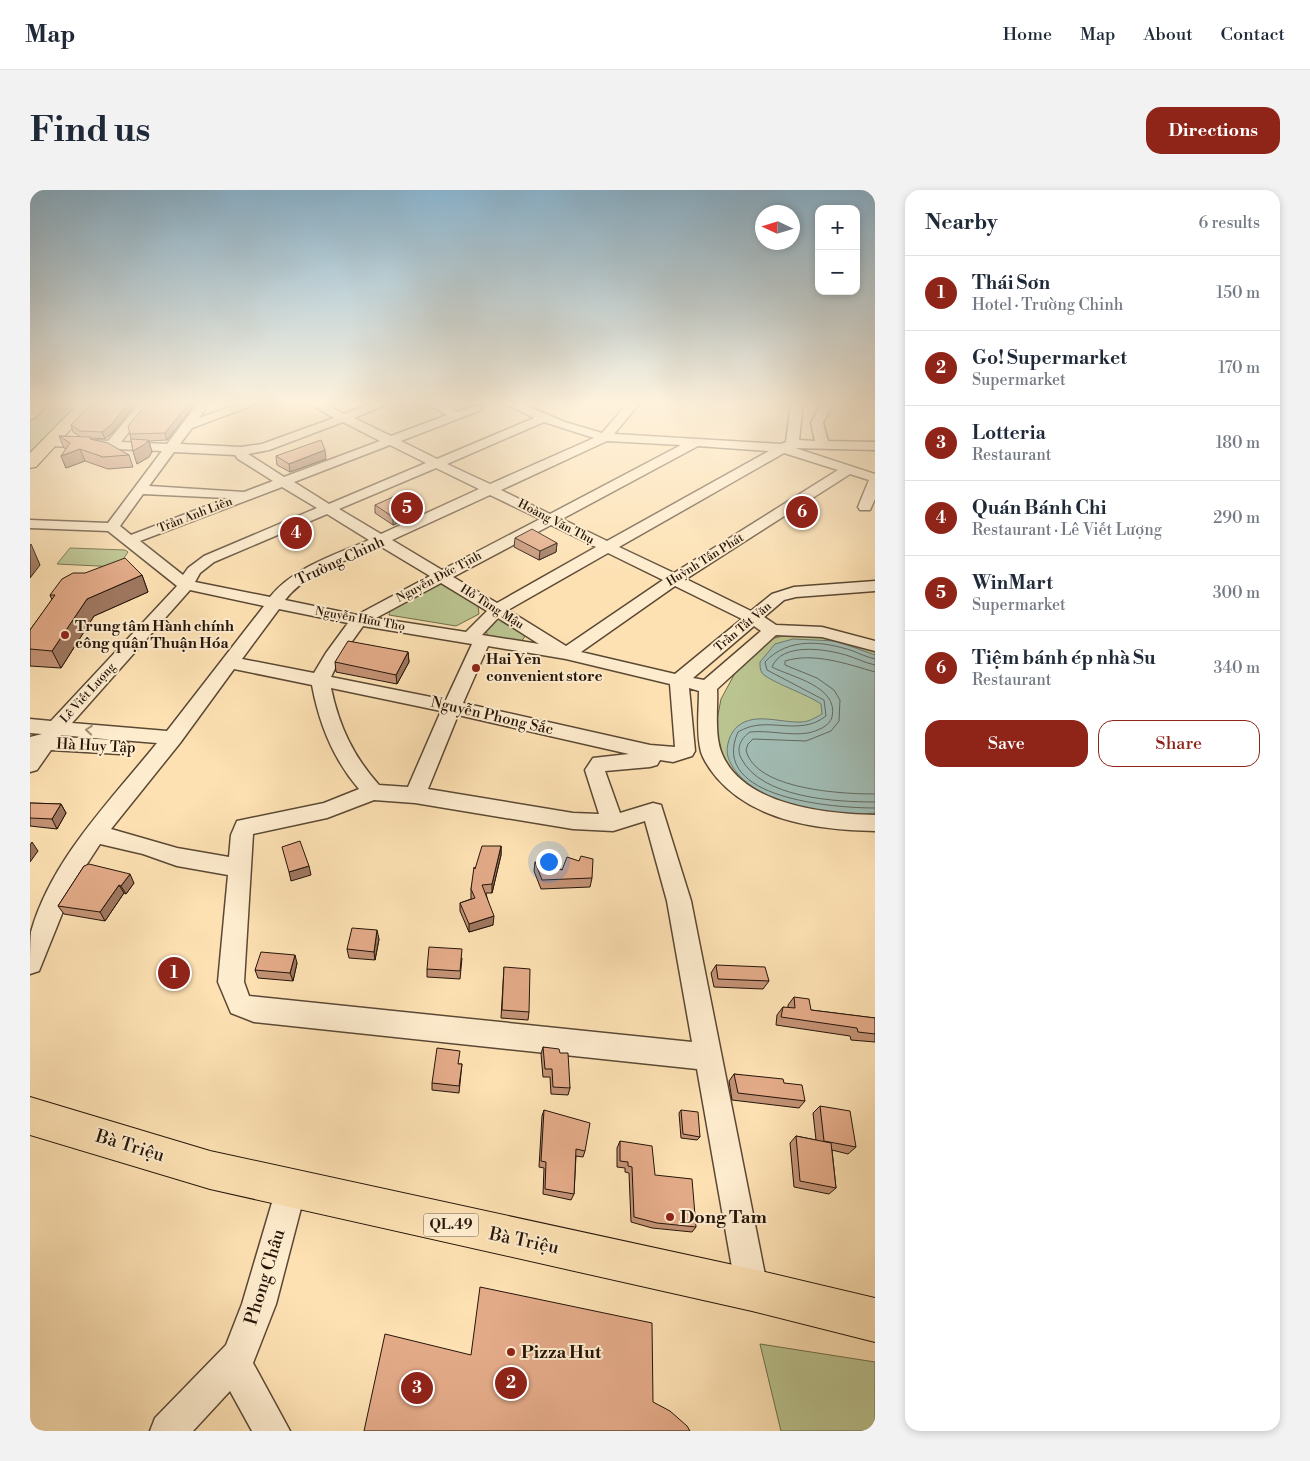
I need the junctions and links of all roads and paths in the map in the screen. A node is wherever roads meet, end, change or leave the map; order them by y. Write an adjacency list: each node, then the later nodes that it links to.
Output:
1 (162, 461): 15 (street)
2 (250, 461): 13 (street, Hồ Tùng Mậu)
3 (337, 461): 13 (street, Trần Anh Liên)
4 (431, 461): 10 (street, Hoàng Văn Thụ)
5 (440, 461): 10 (street, Lê Viết Lượng)
6 (553, 461): 14 (street, Trường Chinh)
7 (661, 461): 19 (street, Nguyễn Đức Tịnh)
8 (760, 461): 24 (street)
9 (824, 461): 11 (street)
10 (435, 463): 14 (street, Hoàng Văn Thụ); 18 (street, Lê Viết Lượng)
11 (847, 470): 12 (street); 26 (street, Huỳnh Tấn Phát)
12 (875, 480): 17 (street)
13 (282, 482): 16 (street, Trần Anh Liên); 18 (street, Hồ Tùng Mậu)
14 (490, 489): 19 (street, Hoàng Văn Thụ); 23 (street, Trường Chinh)
15 (139, 490): 16 (street); 21 (street)
16 (246, 496): 22 (street, Trần Anh Liên)
17 (865, 507)
18 (326, 508): 23 (street, Hồ Tùng Mậu); 27 (street, Lê Viết Lượng)
19 (549, 519): 24 (street, Hoàng Văn Thụ); 25 (street, Nguyễn Đức Tịnh)
20 (30, 524): 21 (street)
21 (112, 527): 22 (street, Nguyễn Hữu Thọ)
22 (130, 540): 27 (street, Nguyễn Hữu Thọ)
23 (381, 542): 25 (street, Hồ Tùng Mậu); 29 (street, Trường Chinh)
24 (605, 547): 26 (street, Hoàng Văn Thụ); 30 (street)
25 (441, 576): 30 (street, Hồ Tùng Mậu); 32 (street, Nguyễn Đức Tịnh)
26 (674, 580): 31 (street, Hoàng Văn Thụ); 36 (street, Huỳnh Tấn Phát)
27 (186, 586): 29 (street, Nguyễn Hữu Thọ); 43 (street, Lê Viết Lượng)
28 (875, 586): 31 (street, Trần Tất Văn)
29 (273, 603): 32 (street, Nguyễn Hữu Thọ); 37 (street, Trường Chinh)
30 (498, 609): 34 (street); 36 (street, Hồ Tùng Mậu)
31 (753, 618): 33 (street, Hoàng Văn Thụ); 39 (street, Trần Tất Văn)
32 (359, 620): 34 (street, Nguyễn Hữu Thọ); 38 (street, Nguyễn Đức Tịnh)
33 (772, 630): 35 (street); 40 (street)
34 (476, 639): 36 (street, Nguyễn Hữu Thọ); 41 (street)
35 (875, 646)
36 (566, 654): 39 (street, Nguyễn Hữu Thọ)
37 (229, 662): 38 (street, Nguyễn Phong Sắc); 44 (street, Trường Chinh)
38 (320, 680): 41 (street, Nguyễn Phong Sắc); 49 (street)
39 (679, 680): 40 (street, Nguyễn Hữu Thọ); 45 (street)
40 (708, 687): 46 (street)
41 (452, 707): 47 (street, Nguyễn Phong Sắc); 50 (street)
42 (30, 726): 43 (street, Hà Huy Tập)
43 (44, 738): 44 (street, Hà Huy Tập); 48 (street, Lê Viết Lượng)
44 (168, 744): 53 (street, Trường Chinh)
45 (685, 751): 46 (street, Nguyễn Phong Sắc); 47 (street, Nguyễn Phong Sắc)
46 (712, 754): 52 (street)
47 (664, 755): 51 (street)
48 (30, 765)
49 (373, 792): 50 (street); 54 (street)
50 (415, 796): 51 (street)
51 (613, 823): 56 (street)
52 (875, 823)
53 (95, 834): 54 (street); 55 (street, Trường Chinh)
54 (240, 868): 56 (street)
55 (30, 963)
56 (707, 1057): 59 (street)
57 (30, 1116): 58 (main road, Bà Triệu / QL.49)
58 (291, 1189): 59 (main road, Bà Triệu / QL.49); 61 (street, Phong Châu)
59 (752, 1290): 60 (main road, Bà Triệu / QL.49)
60 (875, 1320)
61 (233, 1362): 62 (street, Phong Châu); 63 (street)
62 (168, 1431)
63 (272, 1431)

